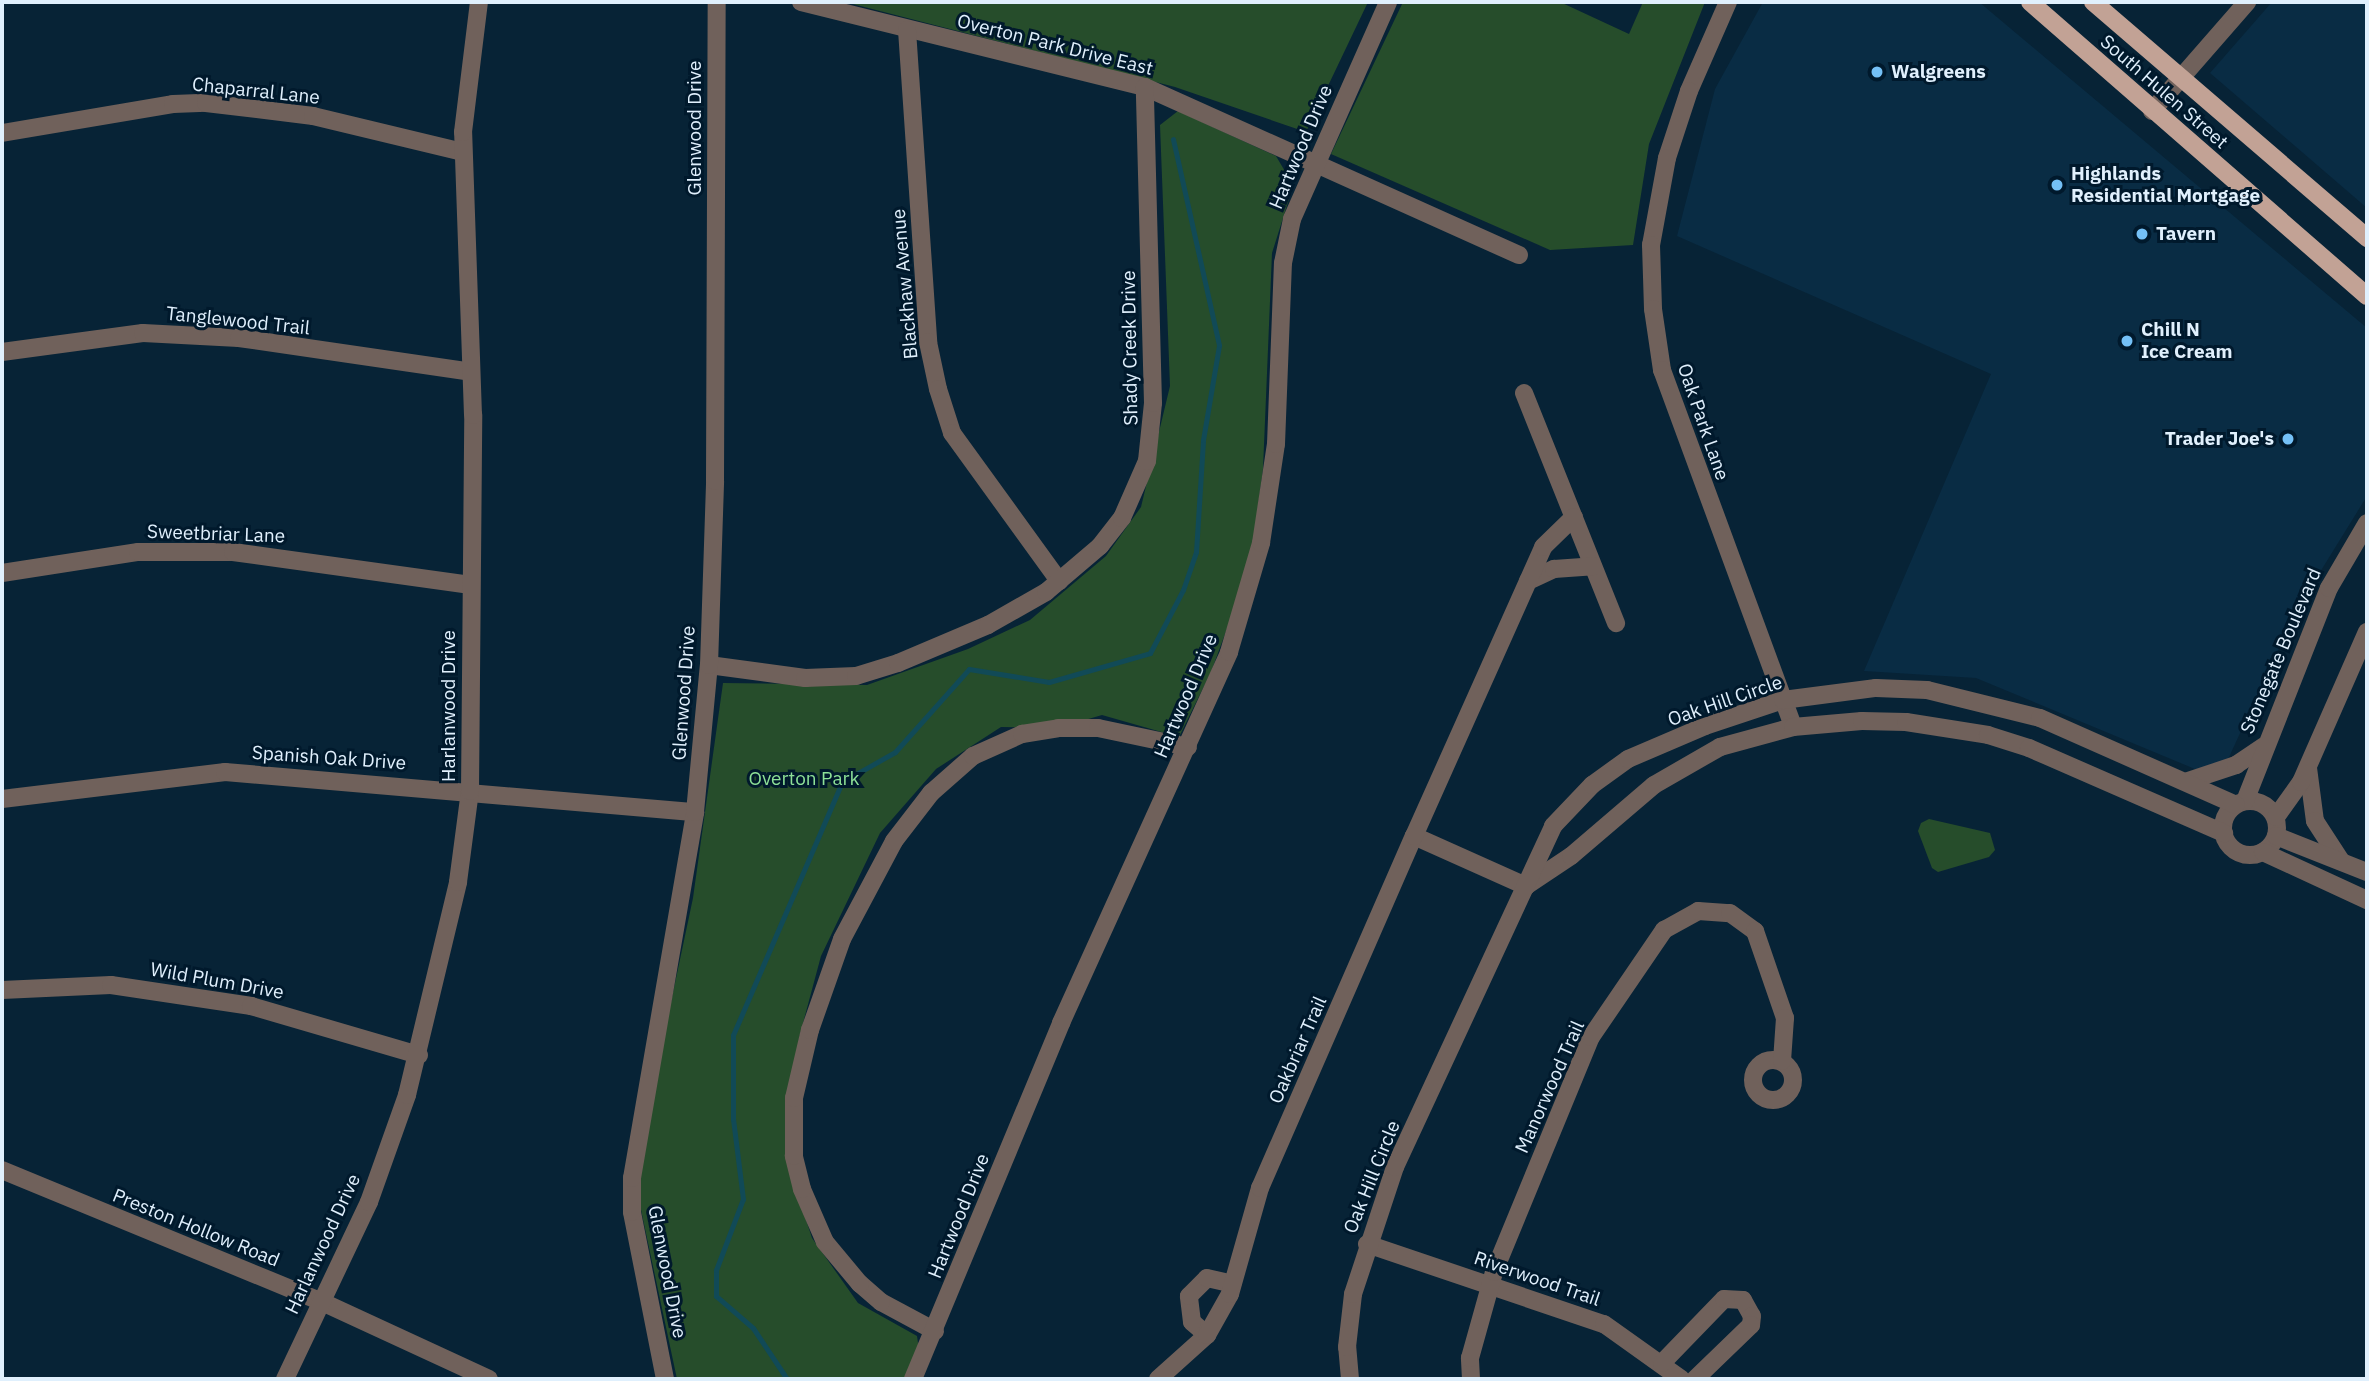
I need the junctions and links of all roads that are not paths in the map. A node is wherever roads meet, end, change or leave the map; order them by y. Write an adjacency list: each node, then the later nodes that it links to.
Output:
1 (479, 2): 14 (street, Harlanwood Drive)
2 (717, 2): 31 (street, Glenwood Drive)
3 (802, 2): 9 (street, Overton Park Drive East)
4 (1388, 2): 15 (street, Hartwood Drive)
5 (1728, 2): 32 (street, Oak Park Lane)
6 (2029, 2): 12 (main road, South Hulen Street)
7 (2093, 2): 10 (main road, South Hulen Street)
8 (2247, 2): 10 (street)
9 (906, 30): 11 (street, Overton Park Drive East); 26 (street, Blackhaw Avenue)
10 (2180, 78): 12 (street); 16 (main road, South Hulen Street)
11 (1145, 87): 15 (street, Overton Park Drive East); 26 (street, Shady Creek Drive)
12 (2152, 111): 18 (main road, South Hulen Street)
13 (2, 133): 14 (street, Chaparral Lane)
14 (463, 152): 20 (street, Harlanwood Drive)
15 (1314, 162): 17 (street, Overton Park Drive East); 35 (street, Hartwood Drive)
16 (2367, 238)
17 (1520, 255)
18 (2367, 296)
19 (2, 352): 20 (street, Tanglewood Trail)
20 (471, 372): 28 (street, Harlanwood Drive)
21 (1524, 394): 22 (street)
22 (1574, 517): 24 (street); 27 (street, Oakbriar Trail)
23 (2367, 523): 34 (street, Stonegate Boulevard)
24 (1593, 566): 27 (street); 29 (street)
25 (2, 573): 28 (street, Sweetbriar Lane)
26 (1059, 581): 31 (street, Shady Creek Drive)
27 (1528, 581): 44 (street, Oakbriar Trail)
28 (471, 585): 38 (street, Harlanwood Drive)
29 (1616, 623)
30 (2367, 632): 36 (street)
31 (709, 664): 41 (street, Glenwood Drive)
32 (1783, 700): 33 (street, Oak Park Lane); 37 (street, Oak Hill Circle); 49 (street, Oak Hill Circle)
33 (1793, 727): 43 (street); 49 (street)
34 (2264, 746): 37 (street); 40 (street, Stonegate Boulevard)
35 (1188, 747): 59 (street, Hartwood Drive); 59 (street)
36 (2308, 767): 42 (street); 47 (street)
37 (2188, 781): 40 (street, Oak Hill Circle)
38 (470, 791): 39 (street, Spanish Oak Drive); 41 (street, Spanish Oak Drive); 52 (street, Harlanwood Drive)
39 (2, 799)
40 (2241, 803): 42 (street); 43 (street)
41 (695, 812): 64 (street, Glenwood Drive)
42 (2276, 817): 45 (street)
43 (2224, 833): 46 (street)
44 (1414, 836): 49 (street); 56 (street, Oakbriar Trail)
45 (2276, 836): 46 (street); 47 (street)
46 (2263, 852): 50 (street)
47 (2341, 861): 48 (street)
48 (2367, 872)
49 (1526, 886): 55 (street, Oak Hill Circle)
50 (2367, 900)
51 (2, 990): 52 (street, Wild Plum Drive)
52 (419, 1055): 58 (street, Harlanwood Drive)
53 (1782, 1061): 57 (street, Manorwood Trail)
54 (2, 1170): 58 (street, Preston Hollow Road)
55 (1367, 1244): 57 (street, Riverwood Trail); 67 (street, Oak Hill Circle)
56 (1232, 1284): 60 (street, Oakbriar Trail); 60 (street)
57 (1491, 1285): 61 (street, Riverwood Trail); 68 (street, Manorwood Trail)
58 (320, 1301): 62 (street, Harlanwood Drive); 63 (street, Preston Hollow Road)
59 (934, 1331): 65 (street, Hartwood Drive)
60 (1207, 1335): 66 (street, Oakbriar Trail)
61 (1662, 1363): 69 (street, Riverwood Trail); 70 (street)
62 (285, 1379)
63 (489, 1379)
64 (665, 1379)
65 (914, 1379)
66 (1158, 1379)
67 (1350, 1379)
68 (1471, 1379)
69 (1681, 1379)
70 (1695, 1379)

